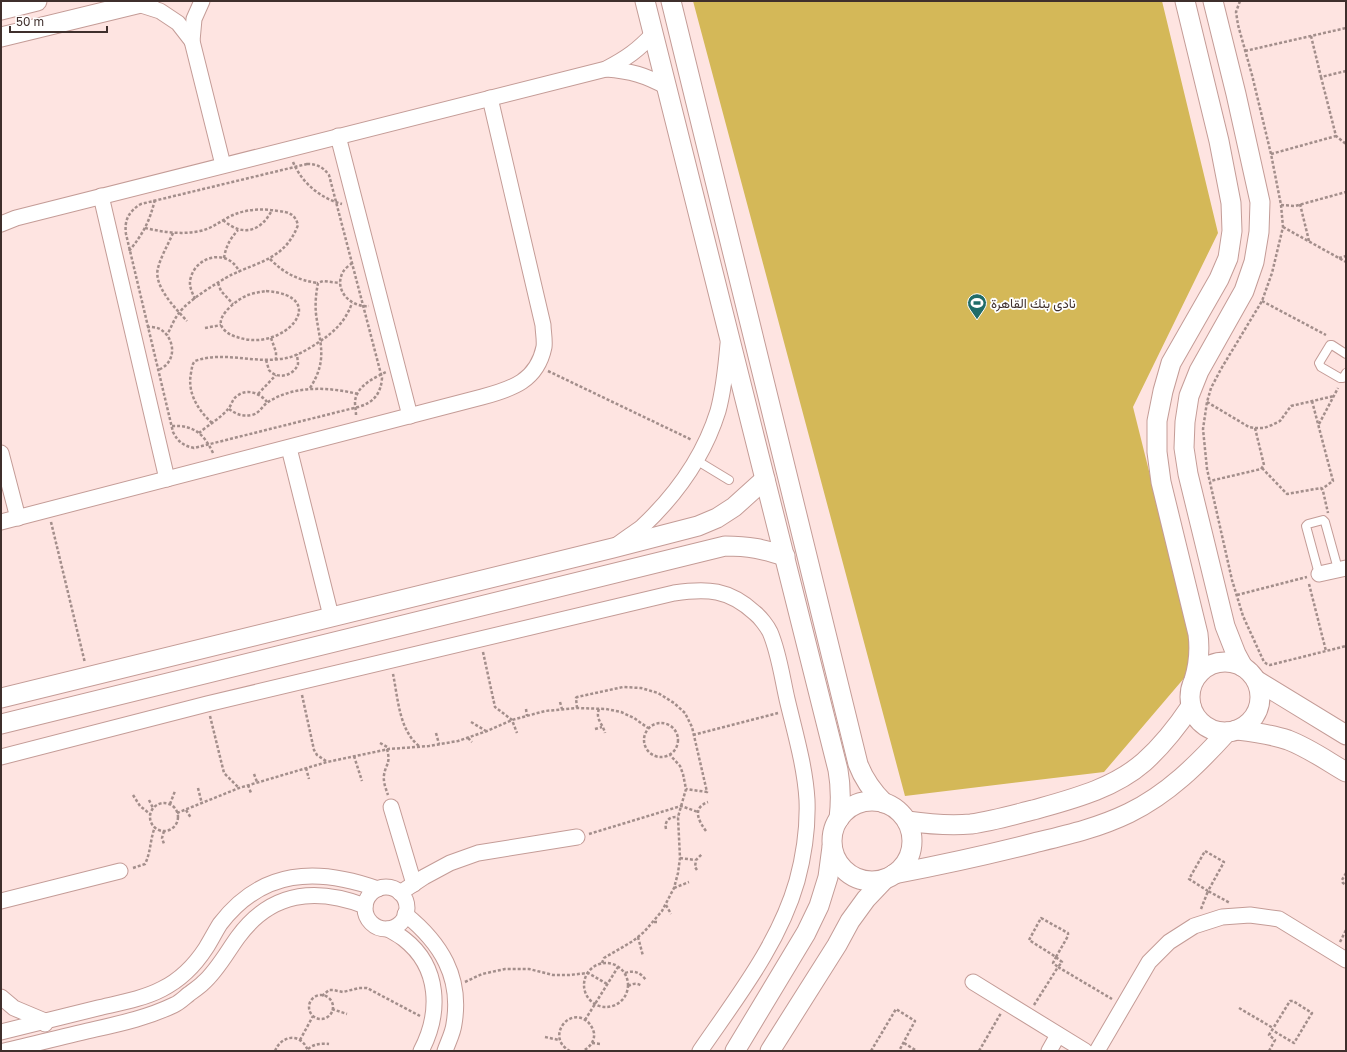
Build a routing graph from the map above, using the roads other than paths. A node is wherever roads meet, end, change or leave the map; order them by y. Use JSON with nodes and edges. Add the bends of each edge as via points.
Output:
{"nodes":[{"id":1,"x":37,"y":1,"type":"edge"},
{"id":2,"x":202,"y":1,"type":"edge"},
{"id":3,"x":645,"y":1,"type":"edge"},
{"id":4,"x":671,"y":1,"type":"edge"},
{"id":5,"x":1185,"y":1,"type":"edge"},
{"id":6,"x":144,"y":2,"type":"edge"},
{"id":7,"x":1214,"y":2,"type":"edge"},
{"id":8,"x":1,"y":10,"type":"edge"},
{"id":9,"x":653,"y":34,"type":"junction"},
{"id":10,"x":1,"y":37,"type":"edge"},
{"id":11,"x":192,"y":41,"type":"junction"},
{"id":12,"x":606,"y":69,"type":"junction"},
{"id":13,"x":667,"y":87,"type":"junction"},
{"id":14,"x":1236,"y":94,"type":"junction"},
{"id":15,"x":490,"y":98,"type":"junction"},
{"id":16,"x":1209,"y":100,"type":"junction"},
{"id":17,"x":338,"y":136,"type":"junction"},
{"id":18,"x":223,"y":165,"type":"junction"},
{"id":19,"x":101,"y":196,"type":"junction"},
{"id":20,"x":1,"y":224,"type":"edge"},
{"id":21,"x":729,"y":336,"type":"junction"},
{"id":22,"x":1346,"y":354,"type":"edge"},
{"id":23,"x":1345,"y":375,"type":"edge"},
{"id":24,"x":410,"y":416,"type":"junction"},
{"id":25,"x":289,"y":448,"type":"junction"},
{"id":26,"x":1,"y":453,"type":"edge"},
{"id":27,"x":696,"y":460,"type":"junction"},
{"id":28,"x":167,"y":479,"type":"junction"},
{"id":29,"x":765,"y":479,"type":"junction"},
{"id":30,"x":729,"y":480,"type":"dead end"},
{"id":31,"x":18,"y":518,"type":"junction"},
{"id":32,"x":1,"y":522,"type":"edge"},
{"id":33,"x":613,"y":548,"type":"junction"},
{"id":34,"x":784,"y":556,"type":"junction"},
{"id":35,"x":1342,"y":568,"type":"edge"},
{"id":36,"x":1313,"y":575,"type":"joint"},
{"id":37,"x":331,"y":616,"type":"junction"},
{"id":38,"x":1249,"y":673,"type":"junction"},
{"id":39,"x":1194,"y":680,"type":"junction"},
{"id":40,"x":1,"y":698,"type":"edge"},
{"id":41,"x":1191,"y":706,"type":"junction"},
{"id":42,"x":1,"y":724,"type":"edge"},
{"id":43,"x":1231,"y":731,"type":"junction"},
{"id":44,"x":1346,"y":735,"type":"edge"},
{"id":45,"x":1,"y":757,"type":"edge"},
{"id":46,"x":1346,"y":772,"type":"edge"},
{"id":47,"x":884,"y":803,"type":"junction"},
{"id":48,"x":391,"y":807,"type":"road end"},
{"id":49,"x":839,"y":819,"type":"junction"},
{"id":50,"x":907,"y":821,"type":"junction"},
{"id":51,"x":577,"y":837,"type":"road end"},
{"id":52,"x":832,"y":847,"type":"junction"},
{"id":53,"x":120,"y":871,"type":"road end"},
{"id":54,"x":889,"y":876,"type":"junction"},
{"id":55,"x":414,"y":884,"type":"junction"},
{"id":56,"x":378,"y":888,"type":"junction"},
{"id":57,"x":400,"y":893,"type":"junction"},
{"id":58,"x":1,"y":901,"type":"edge"},
{"id":59,"x":365,"y":906,"type":"junction"},
{"id":60,"x":405,"y":914,"type":"junction"},
{"id":61,"x":388,"y":929,"type":"junction"},
{"id":62,"x":1346,"y":960,"type":"edge"},
{"id":63,"x":973,"y":982,"type":"dead end"},
{"id":64,"x":1,"y":997,"type":"edge"},
{"id":65,"x":45,"y":1021,"type":"junction"},
{"id":66,"x":1,"y":1032,"type":"edge"},
{"id":67,"x":1058,"y":1035,"type":"junction"},
{"id":68,"x":49,"y":1040,"type":"junction"},
{"id":69,"x":4,"y":1051,"type":"edge"},
{"id":70,"x":38,"y":1051,"type":"edge"},
{"id":71,"x":421,"y":1051,"type":"edge"},
{"id":72,"x":445,"y":1051,"type":"edge"},
{"id":73,"x":700,"y":1051,"type":"edge"},
{"id":74,"x":735,"y":1051,"type":"edge"},
{"id":75,"x":770,"y":1051,"type":"edge"},
{"id":76,"x":1049,"y":1051,"type":"edge"},
{"id":77,"x":1085,"y":1051,"type":"edge"},
{"id":78,"x":1097,"y":1051,"type":"edge"}],
"edges":[{"from":1,"to":8,"type":"street"},
{"from":2,"to":11,"type":"street","via":[[194,20]]},
{"from":3,"to":9,"type":"street"},
{"from":4,"to":47,"type":"street","via":[[858,764],[873,792]]},
{"from":5,"to":16,"type":"street"},
{"from":6,"to":10,"type":"street"},
{"from":6,"to":11,"type":"street","via":[[178,23]]},
{"from":7,"to":14,"type":"street"},
{"from":9,"to":12,"type":"street","via":[[640,48]]},
{"from":9,"to":13,"type":"street"},
{"from":11,"to":18,"type":"street"},
{"from":12,"to":13,"type":"street","via":[[628,71],[648,77]]},
{"from":12,"to":15,"type":"street"},
{"from":13,"to":21,"type":"street"},
{"from":14,"to":16,"type":"street"},
{"from":14,"to":38,"type":"street","via":[[1260,202],[1259,232],[1254,262],[1244,291],[1198,371],[1189,396],[1184,422],[1184,448],[1225,626],[1236,654]]},
{"from":15,"to":17,"type":"street"},
{"from":15,"to":24,"type":"street","via":[[543,324],[544,346],[537,366],[523,382],[504,391]]},
{"from":16,"to":39,"type":"street","via":[[1231,203],[1232,231],[1228,258],[1219,280],[1171,363],[1157,421],[1157,452],[1161,482],[1198,634],[1199,657]]},
{"from":17,"to":18,"type":"street"},
{"from":17,"to":24,"type":"street"},
{"from":18,"to":19,"type":"street"},
{"from":19,"to":20,"type":"street"},
{"from":19,"to":28,"type":"street"},
{"from":21,"to":27,"type":"street","via":[[726,374],[718,411]]},
{"from":21,"to":29,"type":"street"},
{"from":22,"to":23,"type":"lane","via":[[1330,345],[1319,364],[1340,378]]},
{"from":24,"to":25,"type":"street"},
{"from":25,"to":28,"type":"street"},
{"from":25,"to":37,"type":"street"},
{"from":26,"to":31,"type":"street"},
{"from":27,"to":30,"type":"lane"},
{"from":27,"to":33,"type":"street","via":[[666,503],[641,527]]},
{"from":28,"to":31,"type":"street"},
{"from":29,"to":33,"type":"street","via":[[734,507],[717,518],[698,526]]},
{"from":29,"to":34,"type":"street"},
{"from":31,"to":32,"type":"street"},
{"from":33,"to":37,"type":"street"},
{"from":34,"to":42,"type":"street","via":[[763,549],[726,546]]},
{"from":34,"to":49,"type":"street","via":[[838,770],[841,786]]},
{"from":35,"to":36,"type":"street"},
{"from":35,"to":36,"type":"lane","via":[[1324,520],[1306,526]]},
{"from":37,"to":40,"type":"street"},
{"from":38,"to":39,"type":"street","via":[[1234,663],[1216,663]]},
{"from":38,"to":43,"type":"street","via":[[1259,688],[1259,705],[1251,721],[1244,727]]},
{"from":38,"to":44,"type":"street"},
{"from":39,"to":41,"type":"street","via":[[1191,688]]},
{"from":41,"to":43,"type":"street","via":[[1204,725],[1215,730]]},
{"from":41,"to":50,"type":"street","via":[[1170,736],[1143,762],[1112,783],[1078,798],[970,824],[938,825]]},
{"from":43,"to":46,"type":"street","via":[[1262,733],[1288,740]]},
{"from":43,"to":54,"type":"street","via":[[1168,789],[1130,813],[1089,830]]},
{"from":45,"to":73,"type":"street","via":[[207,704],[674,593],[697,590],[719,592],[739,600],[756,614],[769,631],[776,652],[805,775],[805,841],[789,906],[766,954]]},
{"from":47,"to":49,"type":"street","via":[[874,801],[854,805]]},
{"from":47,"to":50,"type":"street","via":[[901,813]]},
{"from":48,"to":55,"type":"street"},
{"from":49,"to":52,"type":"street","via":[[834,827]]},
{"from":50,"to":54,"type":"street","via":[[912,840],[911,850],[902,868]]},
{"from":51,"to":55,"type":"street","via":[[478,853],[450,863]]},
{"from":52,"to":54,"type":"street","via":[[840,865],[856,878],[875,881]]},
{"from":52,"to":74,"type":"street","via":[[828,877],[806,933]]},
{"from":53,"to":58,"type":"street"},
{"from":54,"to":75,"type":"street","via":[[866,899],[850,921]]},
{"from":55,"to":57,"type":"street"},
{"from":56,"to":57,"type":"street","via":[[386,887]]},
{"from":56,"to":59,"type":"street","via":[[367,899]]},
{"from":56,"to":65,"type":"street","via":[[333,876],[286,878],[260,888],[238,904],[187,972],[162,989],[134,999]]},
{"from":57,"to":60,"type":"street","via":[[406,907]]},
{"from":59,"to":61,"type":"street","via":[[369,920],[374,925]]},
{"from":59,"to":68,"type":"street","via":[[346,899],[326,896],[286,900],[268,908],[251,921],[204,982],[176,1004],[144,1017]]},
{"from":60,"to":61,"type":"street","via":[[402,921]]},
{"from":60,"to":72,"type":"street","via":[[422,927],[436,944],[450,971],[456,1004],[454,1025]]},
{"from":61,"to":71,"type":"street","via":[[413,948],[427,968],[433,986],[435,1005],[432,1023]]},
{"from":62,"to":78,"type":"street","via":[[1279,919],[1250,915],[1222,917],[1194,926],[1169,942],[1149,962]]},
{"from":63,"to":67,"type":"street"},
{"from":64,"to":65,"type":"street","via":[[14,1008]]},
{"from":65,"to":66,"type":"street"},
{"from":65,"to":68,"type":"street"},
{"from":67,"to":76,"type":"street"},
{"from":67,"to":77,"type":"street"},
{"from":68,"to":69,"type":"street"},
{"from":68,"to":70,"type":"street"}]}
